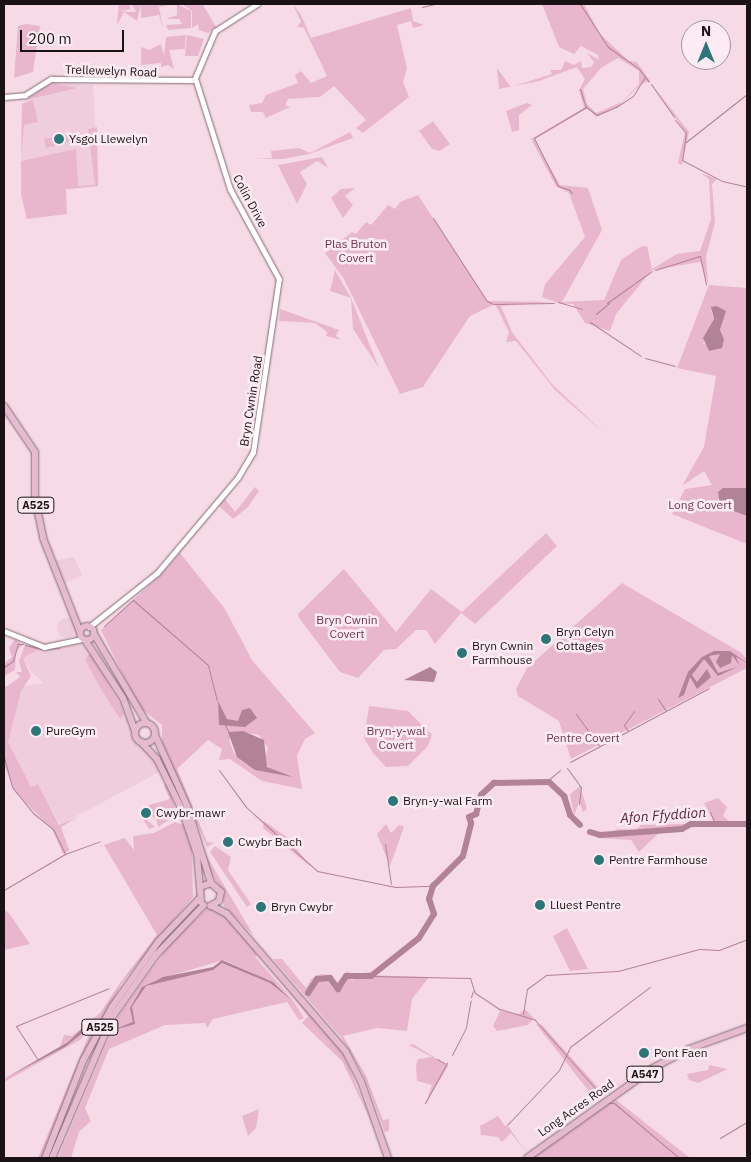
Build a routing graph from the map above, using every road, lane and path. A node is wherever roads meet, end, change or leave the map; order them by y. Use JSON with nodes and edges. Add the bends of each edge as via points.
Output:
{"nodes":[{"id":1,"x":257,"y":4,"type":"edge"},
{"id":2,"x":195,"y":80,"type":"junction"},
{"id":3,"x":4,"y":98,"type":"edge"},
{"id":4,"x":265,"y":250,"type":"joint"},
{"id":5,"x":4,"y":406,"type":"edge"},
{"id":6,"x":71,"y":609,"type":"junction"},
{"id":7,"x":91,"y":630,"type":"junction"},
{"id":8,"x":4,"y":631,"type":"edge"},
{"id":9,"x":82,"y":636,"type":"junction"},
{"id":10,"x":146,"y":722,"type":"junction"},
{"id":11,"x":135,"y":731,"type":"junction"},
{"id":12,"x":155,"y":735,"type":"junction"},
{"id":13,"x":141,"y":742,"type":"junction"},
{"id":14,"x":211,"y":883,"type":"junction"},
{"id":15,"x":200,"y":887,"type":"junction"},
{"id":16,"x":199,"y":899,"type":"junction"},
{"id":17,"x":219,"y":901,"type":"junction"},
{"id":18,"x":204,"y":905,"type":"junction"},
{"id":19,"x":212,"y":906,"type":"junction"},
{"id":20,"x":227,"y":914,"type":"junction"},
{"id":21,"x":747,"y":1028,"type":"edge"},
{"id":22,"x":45,"y":1158,"type":"edge"},
{"id":23,"x":52,"y":1158,"type":"edge"},
{"id":24,"x":388,"y":1158,"type":"edge"},
{"id":25,"x":527,"y":1158,"type":"edge"}],
"edges":[{"from":1,"to":2,"type":"street","via":[[215,32]]},
{"from":2,"to":3,"type":"street","name":"Trellewelyn Road","via":[[53,79],[25,95]]},
{"from":2,"to":4,"type":"street","name":"Colin Drive","via":[[230,189]]},
{"from":4,"to":7,"type":"street","name":"Bryn Cwnin Road","via":[[280,283],[250,460],[148,582],[100,618]]},
{"from":5,"to":6,"type":"main road","number":"A525","via":[[35,452],[37,510],[50,563]]},
{"from":6,"to":7,"type":"main road","number":"A525"},
{"from":6,"to":9,"type":"main road","number":"A525"},
{"from":7,"to":9,"type":"main road"},
{"from":7,"to":9,"type":"main road"},
{"from":7,"to":10,"type":"main road","number":"A525"},
{"from":8,"to":9,"type":"street","via":[[44,647]]},
{"from":9,"to":11,"type":"main road","number":"A525","via":[[122,698]]},
{"from":10,"to":11,"type":"main road"},
{"from":10,"to":12,"type":"main road","number":"A525"},
{"from":11,"to":13,"type":"main road","number":"A525"},
{"from":12,"to":13,"type":"main road"},
{"from":12,"to":14,"type":"main road","number":"A525","via":[[193,822]]},
{"from":13,"to":15,"type":"main road","number":"A525","via":[[157,759],[182,810],[197,854]]},
{"from":14,"to":15,"type":"main road"},
{"from":14,"to":17,"type":"main road","via":[[221,892]]},
{"from":15,"to":16,"type":"main road"},
{"from":16,"to":18,"type":"main road"},
{"from":16,"to":22,"type":"main road","number":"A525","via":[[158,942],[112,1007],[83,1061]]},
{"from":17,"to":19,"type":"main road"},
{"from":17,"to":20,"type":"main road"},
{"from":18,"to":19,"type":"main road"},
{"from":18,"to":23,"type":"main road","number":"A525","via":[[156,955],[113,1016]]},
{"from":19,"to":20,"type":"main road"},
{"from":20,"to":24,"type":"main road","via":[[346,1052],[362,1081]]},
{"from":21,"to":25,"type":"main road","name":"Long Acres Road","number":"A547","via":[[703,1042],[653,1068]]}]}
